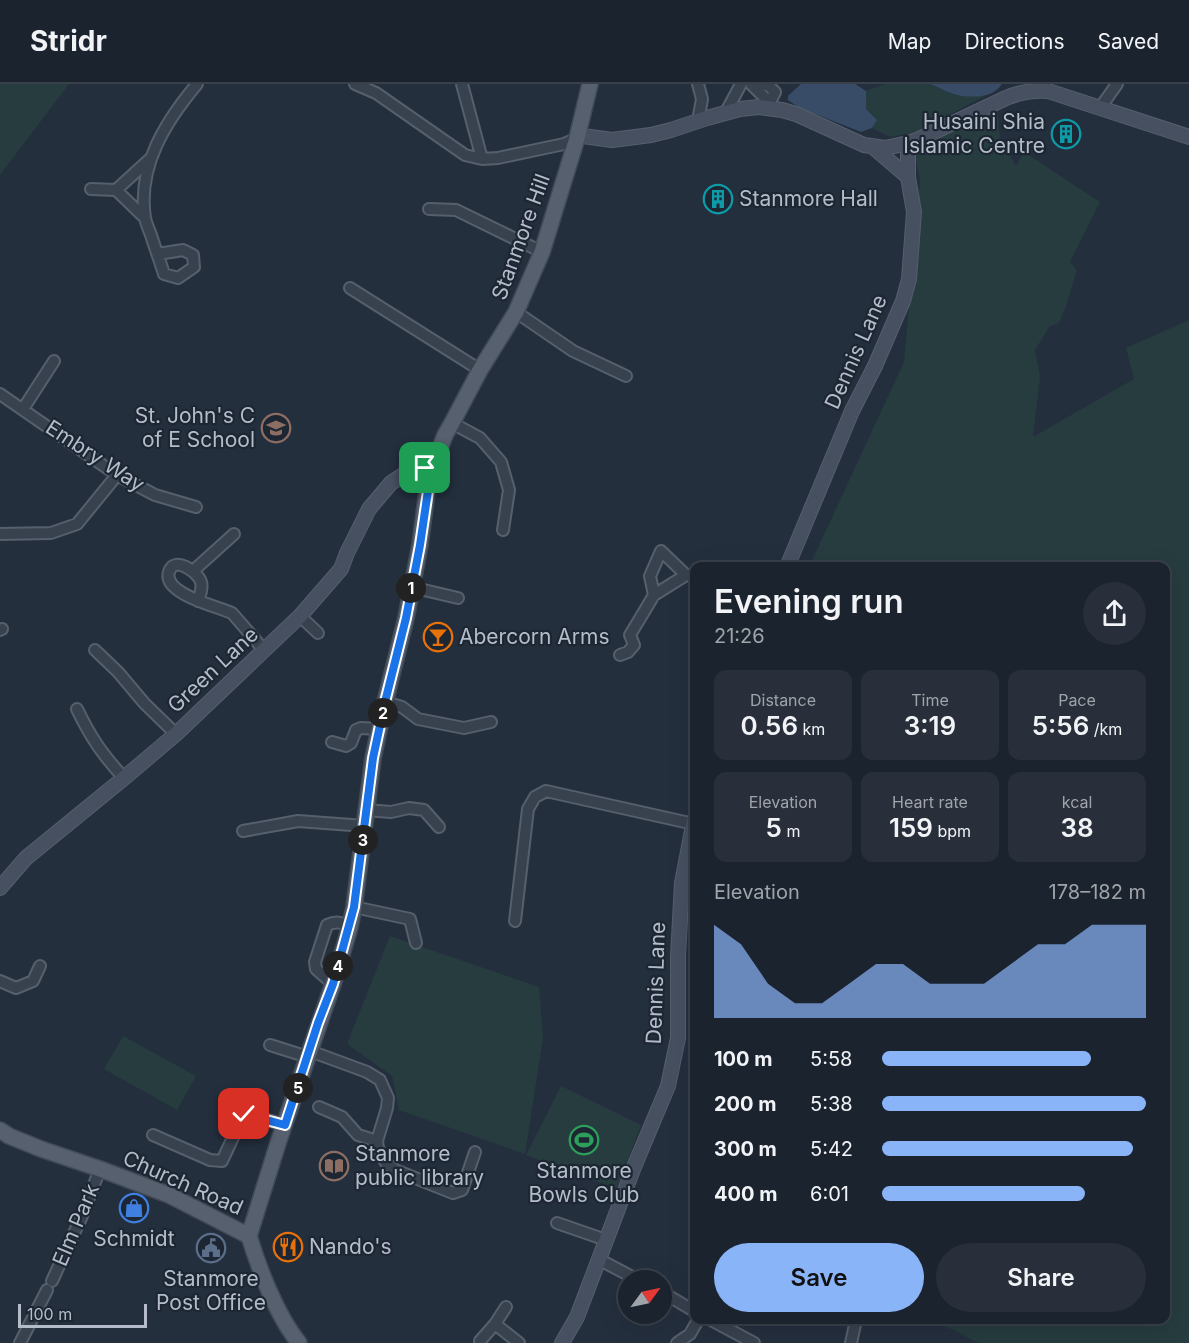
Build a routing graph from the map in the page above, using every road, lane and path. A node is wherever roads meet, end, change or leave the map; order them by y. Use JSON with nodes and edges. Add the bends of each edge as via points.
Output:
{"nodes":[{"id":1,"x":197,"y":84,"type":"edge"},
{"id":2,"x":356,"y":84,"type":"edge"},
{"id":3,"x":462,"y":84,"type":"edge"},
{"id":4,"x":590,"y":84,"type":"edge"},
{"id":5,"x":698,"y":84,"type":"edge"},
{"id":6,"x":741,"y":84,"type":"edge"},
{"id":7,"x":1117,"y":84,"type":"edge"},
{"id":8,"x":1100,"y":108,"type":"junction"},
{"id":9,"x":726,"y":112,"type":"junction"},
{"id":10,"x":698,"y":121,"type":"junction"},
{"id":11,"x":1189,"y":137,"type":"edge"},
{"id":12,"x":577,"y":138,"type":"junction"},
{"id":13,"x":908,"y":143,"type":"junction"},
{"id":14,"x":873,"y":147,"type":"junction"},
{"id":15,"x":150,"y":159,"type":"junction"},
{"id":16,"x":482,"y":159,"type":"junction"},
{"id":17,"x":908,"y":177,"type":"junction"},
{"id":18,"x":91,"y":189,"type":"dead end"},
{"id":19,"x":116,"y":190,"type":"junction"},
{"id":20,"x":429,"y":209,"type":"dead end"},
{"id":21,"x":145,"y":218,"type":"junction"},
{"id":22,"x":542,"y":252,"type":"junction"},
{"id":23,"x":158,"y":254,"type":"dead end"},
{"id":24,"x":350,"y":288,"type":"dead end"},
{"id":25,"x":516,"y":312,"type":"junction"},
{"id":26,"x":54,"y":361,"type":"dead end"},
{"id":27,"x":480,"y":370,"type":"junction"},
{"id":28,"x":626,"y":376,"type":"dead end"},
{"id":29,"x":0,"y":394,"type":"edge"},
{"id":30,"x":23,"y":409,"type":"junction"},
{"id":31,"x":452,"y":423,"type":"junction"},
{"id":32,"x":433,"y":463,"type":"junction"},
{"id":33,"x":117,"y":475,"type":"junction"},
{"id":34,"x":196,"y":507,"type":"dead end"},
{"id":35,"x":503,"y":530,"type":"dead end"},
{"id":36,"x":0,"y":534,"type":"edge"},
{"id":37,"x":234,"y":534,"type":"dead end"},
{"id":38,"x":789,"y":562,"type":"edge"},
{"id":39,"x":193,"y":571,"type":"junction"},
{"id":40,"x":690,"y":576,"type":"edge"},
{"id":41,"x":411,"y":587,"type":"junction"},
{"id":42,"x":654,"y":595,"type":"junction"},
{"id":43,"x":458,"y":598,"type":"dead end"},
{"id":44,"x":198,"y":601,"type":"junction"},
{"id":45,"x":300,"y":616,"type":"junction"},
{"id":46,"x":318,"y":633,"type":"dead end"},
{"id":47,"x":95,"y":650,"type":"dead end"},
{"id":48,"x":264,"y":650,"type":"junction"},
{"id":49,"x":620,"y":655,"type":"dead end"},
{"id":50,"x":385,"y":702,"type":"junction"},
{"id":51,"x":77,"y":709,"type":"dead end"},
{"id":52,"x":491,"y":722,"type":"dead end"},
{"id":53,"x":379,"y":729,"type":"junction"},
{"id":54,"x":176,"y":734,"type":"junction"},
{"id":55,"x":332,"y":742,"type":"dead end"},
{"id":56,"x":124,"y":778,"type":"junction"},
{"id":57,"x":366,"y":810,"type":"junction"},
{"id":58,"x":690,"y":821,"type":"edge"},
{"id":59,"x":365,"y":826,"type":"junction"},
{"id":60,"x":439,"y":827,"type":"dead end"},
{"id":61,"x":243,"y":831,"type":"dead end"},
{"id":62,"x":690,"y":842,"type":"edge"},
{"id":63,"x":0,"y":888,"type":"edge"},
{"id":64,"x":354,"y":907,"type":"junction"},
{"id":65,"x":515,"y":921,"type":"dead end"},
{"id":66,"x":350,"y":927,"type":"junction"},
{"id":67,"x":416,"y":944,"type":"dead end"},
{"id":68,"x":40,"y":966,"type":"dead end"},
{"id":69,"x":0,"y":981,"type":"edge"},
{"id":70,"x":333,"y":984,"type":"junction"},
{"id":71,"x":270,"y":1045,"type":"dead end"},
{"id":72,"x":309,"y":1054,"type":"junction"},
{"id":73,"x":319,"y":1107,"type":"dead end"},
{"id":74,"x":229,"y":1109,"type":"dead end"},
{"id":75,"x":244,"y":1114,"type":"junction"},
{"id":76,"x":285,"y":1125,"type":"junction"},
{"id":77,"x":0,"y":1130,"type":"edge"},
{"id":78,"x":153,"y":1135,"type":"dead end"},
{"id":79,"x":377,"y":1141,"type":"junction"},
{"id":80,"x":475,"y":1152,"type":"dead end"},
{"id":81,"x":100,"y":1169,"type":"junction"},
{"id":82,"x":557,"y":1223,"type":"dead end"},
{"id":83,"x":249,"y":1236,"type":"junction"},
{"id":84,"x":606,"y":1240,"type":"junction"},
{"id":85,"x":600,"y":1260,"type":"junction"},
{"id":86,"x":619,"y":1270,"type":"edge"},
{"id":87,"x":672,"y":1298,"type":"edge"},
{"id":88,"x":506,"y":1307,"type":"dead end"},
{"id":89,"x":690,"y":1309,"type":"edge"},
{"id":90,"x":495,"y":1324,"type":"junction"},
{"id":91,"x":696,"y":1324,"type":"edge"},
{"id":92,"x":718,"y":1324,"type":"edge"},
{"id":93,"x":855,"y":1324,"type":"edge"},
{"id":94,"x":480,"y":1341,"type":"dead end"},
{"id":95,"x":20,"y":1343,"type":"edge"},
{"id":96,"x":298,"y":1343,"type":"edge"},
{"id":97,"x":519,"y":1343,"type":"edge"},
{"id":98,"x":562,"y":1343,"type":"edge"},
{"id":99,"x":677,"y":1343,"type":"edge"},
{"id":100,"x":754,"y":1343,"type":"edge"},
{"id":101,"x":851,"y":1343,"type":"edge"}],
"edges":[{"from":1,"to":15,"type":"street","via":[[163,130]]},
{"from":2,"to":16,"type":"street","via":[[376,93],[465,155]]},
{"from":3,"to":16,"type":"street"},
{"from":4,"to":12,"type":"main road","name":"Stanmore Hill"},
{"from":5,"to":10,"type":"street","via":[[702,99]]},
{"from":6,"to":9,"type":"street"},
{"from":7,"to":8,"type":"street"},
{"from":8,"to":11,"type":"street"},
{"from":8,"to":13,"type":"street","via":[[1048,92],[1029,91]]},
{"from":9,"to":10,"type":"street"},
{"from":9,"to":14,"type":"street","via":[[750,107],[782,110]]},
{"from":10,"to":12,"type":"street","via":[[633,138]]},
{"from":12,"to":16,"type":"street","via":[[564,144]]},
{"from":12,"to":22,"type":"main road","name":"Stanmore Hill"},
{"from":13,"to":14,"type":"street"},
{"from":13,"to":17,"type":"street","name":"Dennis Lane"},
{"from":14,"to":17,"type":"street"},
{"from":15,"to":19,"type":"street"},
{"from":15,"to":21,"type":"street","via":[[144,187]]},
{"from":17,"to":38,"type":"street","name":"Dennis Lane","via":[[914,212],[909,279],[903,301]]},
{"from":18,"to":19,"type":"street"},
{"from":19,"to":21,"type":"street"},
{"from":20,"to":22,"type":"street","via":[[456,210]]},
{"from":21,"to":23,"type":"street"},
{"from":22,"to":25,"type":"main road","name":"Stanmore Hill"},
{"from":24,"to":27,"type":"street"},
{"from":25,"to":27,"type":"main road","name":"Stanmore Hill"},
{"from":25,"to":28,"type":"street","via":[[573,351]]},
{"from":26,"to":30,"type":"street"},
{"from":27,"to":31,"type":"main road","name":"Stanmore Hill"},
{"from":29,"to":30,"type":"street","name":"Embry Way"},
{"from":30,"to":33,"type":"street","name":"Embry Way"},
{"from":31,"to":32,"type":"main road","name":"Stanmore Hill"},
{"from":31,"to":35,"type":"street","via":[[480,438],[501,462],[509,490]]},
{"from":32,"to":41,"type":"main road","name":"Stanmore Hill","via":[[425,484],[428,491]]},
{"from":32,"to":45,"type":"street","name":"Green Lane","via":[[391,483],[369,509],[341,569]]},
{"from":33,"to":34,"type":"street","name":"Embry Way","via":[[155,495]]},
{"from":33,"to":36,"type":"street","via":[[77,524],[51,533]]},
{"from":37,"to":39,"type":"street"},
{"from":39,"to":44,"type":"street","via":[[201,585]]},
{"from":39,"to":44,"type":"street","via":[[176,565],[168,576],[185,596]]},
{"from":40,"to":42,"type":"street"},
{"from":40,"to":42,"type":"street","via":[[661,551],[650,576]]},
{"from":41,"to":43,"type":"street"},
{"from":41,"to":50,"type":"main road","name":"Stanmore Hill"},
{"from":42,"to":49,"type":"street","via":[[630,635],[634,645]]},
{"from":44,"to":48,"type":"street","via":[[232,613]]},
{"from":45,"to":46,"type":"street"},
{"from":45,"to":48,"type":"street","name":"Green Lane"},
{"from":47,"to":54,"type":"street"},
{"from":48,"to":54,"type":"street","name":"Green Lane"},
{"from":50,"to":52,"type":"street","via":[[402,706],[418,719],[464,729]]},
{"from":50,"to":53,"type":"main road","name":"Stanmore Hill"},
{"from":51,"to":56,"type":"street","via":[[91,737]]},
{"from":53,"to":55,"type":"street","via":[[356,730],[346,746]]},
{"from":53,"to":57,"type":"main road","name":"Stanmore Hill"},
{"from":54,"to":56,"type":"street","name":"Green Lane"},
{"from":56,"to":63,"type":"street","name":"Green Lane","via":[[26,858]]},
{"from":57,"to":59,"type":"main road","name":"Stanmore Hill"},
{"from":57,"to":60,"type":"street","via":[[424,810]]},
{"from":58,"to":65,"type":"street","via":[[546,791],[540,794],[528,809]]},
{"from":59,"to":61,"type":"street","via":[[298,821]]},
{"from":59,"to":64,"type":"main road","name":"Stanmore Hill"},
{"from":62,"to":84,"type":"street","name":"Dennis Lane","via":[[682,883],[678,1038],[668,1086]]},
{"from":64,"to":66,"type":"main road","name":"Stanmore Hill"},
{"from":64,"to":67,"type":"street","via":[[410,919]]},
{"from":66,"to":70,"type":"main road","name":"Stanmore Hill"},
{"from":66,"to":70,"type":"street","via":[[342,922],[327,925],[315,962],[316,969]]},
{"from":68,"to":69,"type":"street","via":[[33,981],[16,988]]},
{"from":70,"to":72,"type":"main road","name":"Stanmore Hill"},
{"from":71,"to":72,"type":"street"},
{"from":72,"to":76,"type":"main road","name":"Stanmore Hill"},
{"from":72,"to":79,"type":"street","via":[[367,1072],[380,1080],[388,1098]]},
{"from":73,"to":79,"type":"street","via":[[342,1117],[358,1135]]},
{"from":74,"to":75,"type":"street"},
{"from":75,"to":76,"type":"street"},
{"from":75,"to":78,"type":"street","via":[[222,1161],[210,1160]]},
{"from":76,"to":83,"type":"main road","name":"Stanmore Hill"},
{"from":77,"to":81,"type":"main road","name":"Church Road"},
{"from":79,"to":80,"type":"street","via":[[386,1163],[395,1170],[453,1193],[462,1190]]},
{"from":81,"to":83,"type":"main road","name":"Church Road","via":[[169,1195]]},
{"from":81,"to":95,"type":"street","name":"Elm Park","via":[[82,1216]]},
{"from":82,"to":84,"type":"street"},
{"from":83,"to":96,"type":"main road","via":[[274,1300]]},
{"from":84,"to":85,"type":"street","name":"Dennis Lane"},
{"from":85,"to":86,"type":"street"},
{"from":85,"to":98,"type":"street","name":"Dennis Lane"},
{"from":87,"to":89,"type":"street"},
{"from":88,"to":90,"type":"street"},
{"from":90,"to":94,"type":"street"},
{"from":90,"to":97,"type":"street"},
{"from":91,"to":99,"type":"street"},
{"from":92,"to":100,"type":"street"},
{"from":93,"to":101,"type":"street"}]}
